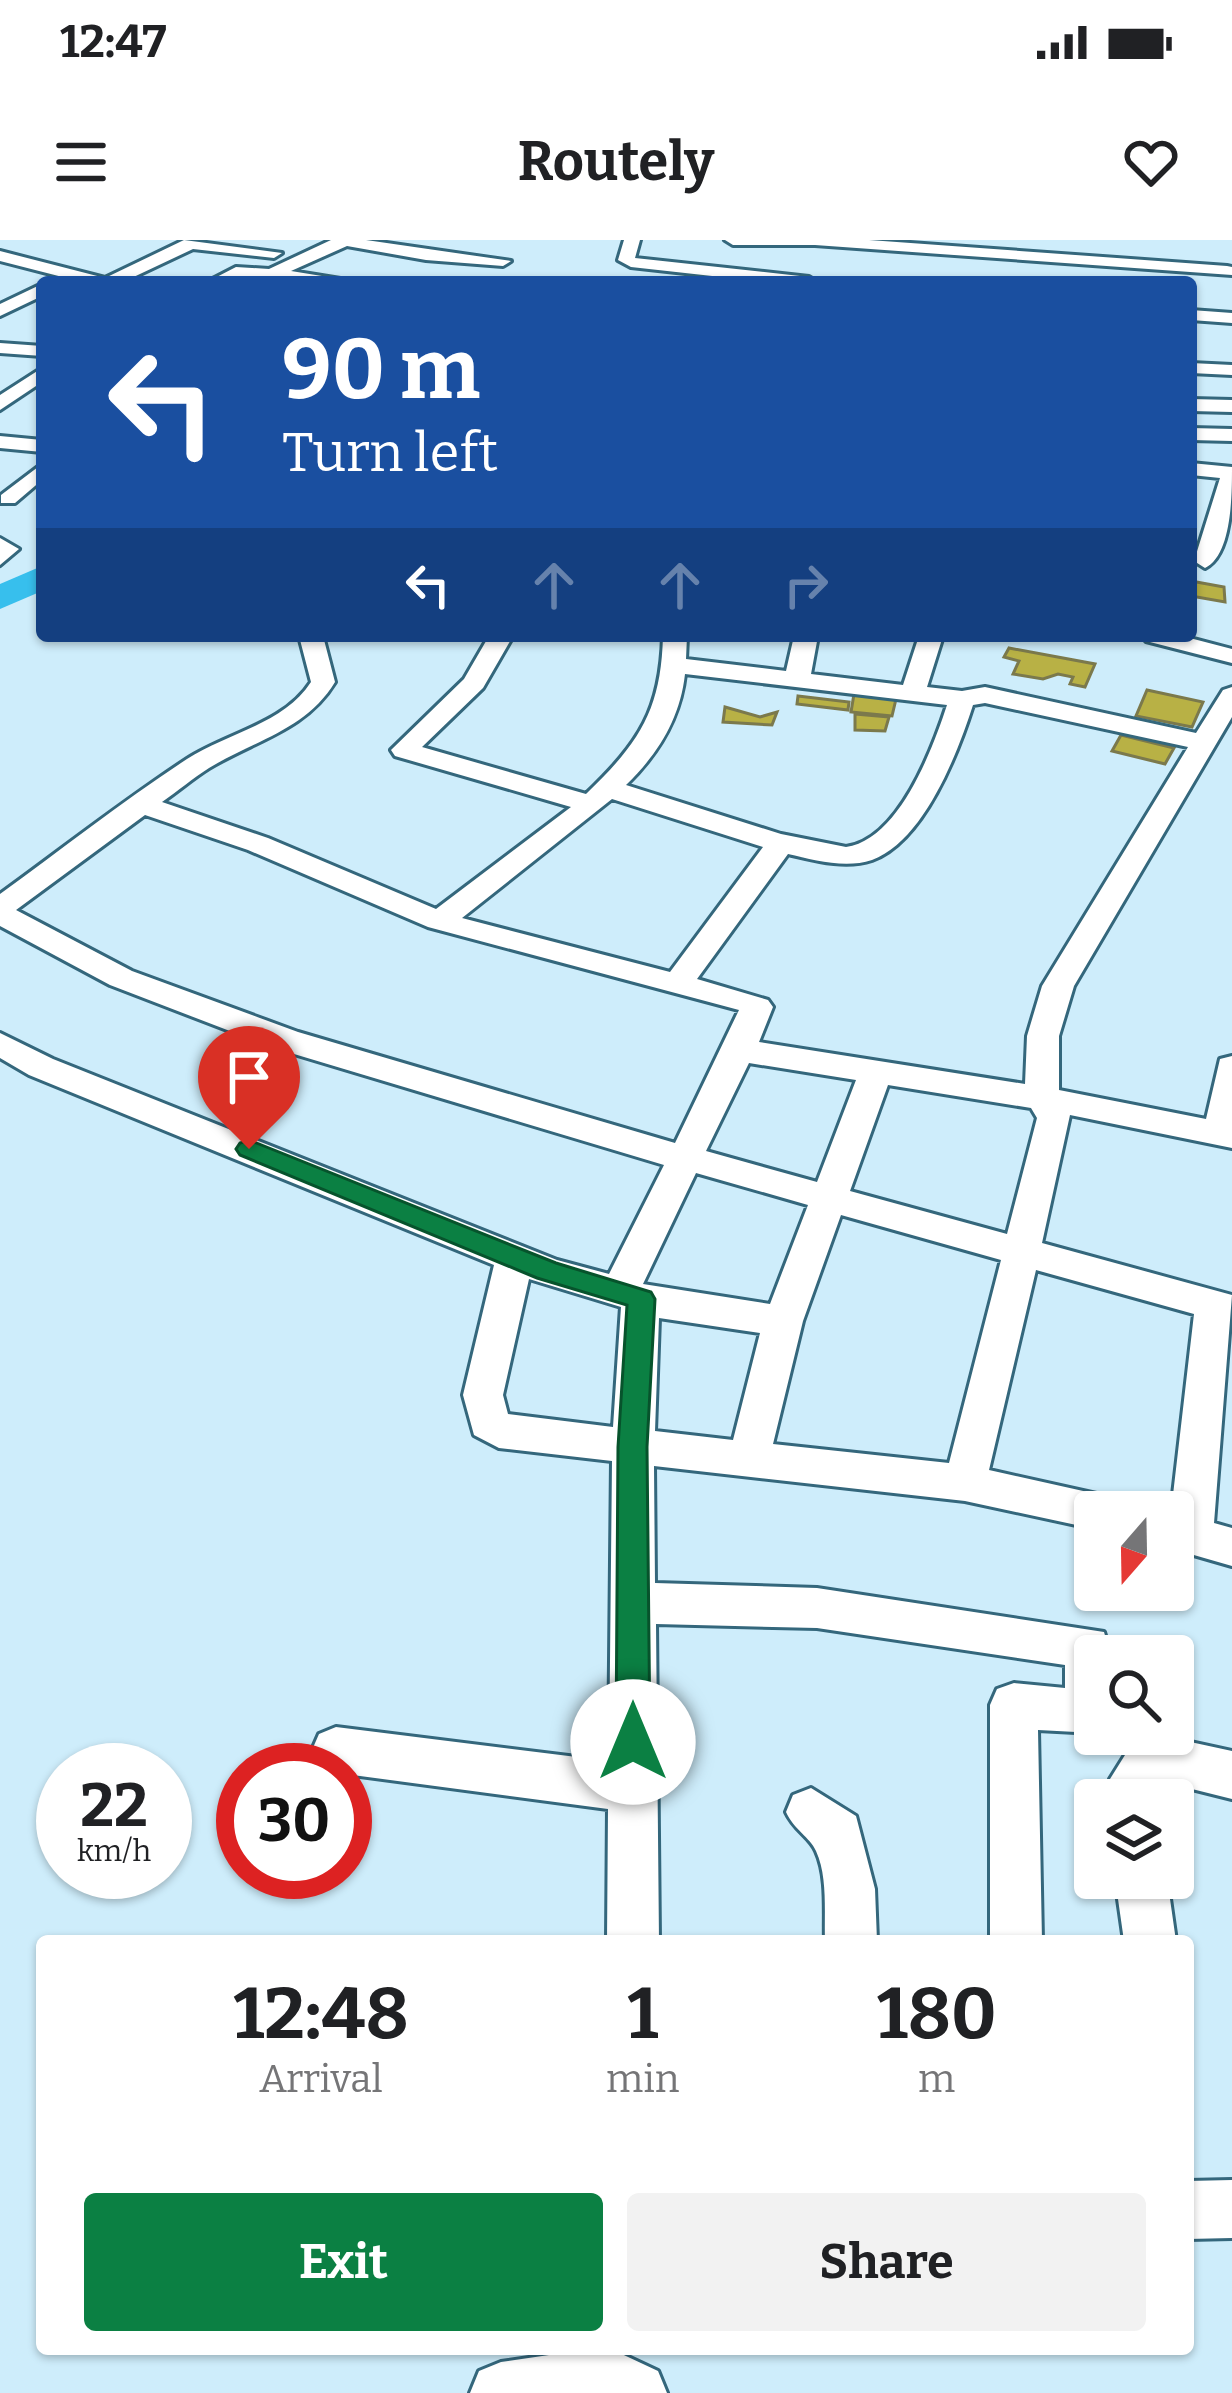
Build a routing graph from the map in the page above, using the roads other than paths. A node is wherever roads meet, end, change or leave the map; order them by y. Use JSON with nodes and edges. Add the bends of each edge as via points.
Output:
{"nodes":[{"id":1,"x":345,"y":240,"type":"edge"},
{"id":2,"x":632,"y":240,"type":"edge"},
{"id":3,"x":733,"y":240,"type":"edge"},
{"id":4,"x":193,"y":242,"type":"edge"},
{"id":5,"x":808,"y":242,"type":"edge"},
{"id":6,"x":402,"y":244,"type":"edge"},
{"id":7,"x":928,"y":244,"type":"edge"},
{"id":8,"x":1209,"y":246,"type":"dead end"},
{"id":9,"x":516,"y":248,"type":"dead end"},
{"id":10,"x":0,"y":256,"type":"edge"},
{"id":11,"x":309,"y":256,"type":"junction"},
{"id":12,"x":503,"y":260,"type":"junction"},
{"id":13,"x":26,"y":262,"type":"junction"},
{"id":14,"x":892,"y":265,"type":"dead end"},
{"id":15,"x":1230,"y":273,"type":"edge"},
{"id":16,"x":0,"y":274,"type":"edge"},
{"id":17,"x":271,"y":274,"type":"junction"},
{"id":18,"x":58,"y":276,"type":"edge"},
{"id":19,"x":126,"y":276,"type":"edge"},
{"id":20,"x":228,"y":276,"type":"edge"},
{"id":21,"x":291,"y":276,"type":"edge"},
{"id":22,"x":488,"y":276,"type":"edge"},
{"id":23,"x":688,"y":276,"type":"edge"},
{"id":24,"x":36,"y":292,"type":"edge"},
{"id":25,"x":0,"y":311,"type":"edge"},
{"id":26,"x":1197,"y":315,"type":"edge"},
{"id":27,"x":1232,"y":318,"type":"edge"},
{"id":28,"x":0,"y":348,"type":"edge"},
{"id":29,"x":34,"y":350,"type":"edge"},
{"id":30,"x":0,"y":368,"type":"edge"},
{"id":31,"x":1197,"y":368,"type":"edge"},
{"id":32,"x":1232,"y":370,"type":"edge"},
{"id":33,"x":36,"y":377,"type":"edge"},
{"id":34,"x":0,"y":404,"type":"edge"},
{"id":35,"x":1197,"y":405,"type":"edge"},
{"id":36,"x":1232,"y":406,"type":"edge"},
{"id":37,"x":1197,"y":435,"type":"edge"},
{"id":38,"x":1231,"y":438,"type":"edge"},
{"id":39,"x":0,"y":442,"type":"edge"},
{"id":40,"x":36,"y":443,"type":"edge"},
{"id":41,"x":1197,"y":470,"type":"edge"},
{"id":42,"x":1232,"y":473,"type":"edge"},
{"id":43,"x":36,"y":475,"type":"edge"},
{"id":44,"x":4,"y":499,"type":"edge"},
{"id":45,"x":36,"y":502,"type":"edge"},
{"id":46,"x":0,"y":545,"type":"edge"},
{"id":47,"x":0,"y":558,"type":"edge"},
{"id":48,"x":1198,"y":559,"type":"edge"},
{"id":49,"x":1232,"y":566,"type":"edge"},
{"id":50,"x":313,"y":642,"type":"edge"},
{"id":51,"x":497,"y":642,"type":"edge"},
{"id":52,"x":674,"y":642,"type":"edge"},
{"id":53,"x":805,"y":642,"type":"edge"},
{"id":54,"x":929,"y":642,"type":"edge"},
{"id":55,"x":1177,"y":642,"type":"edge"},
{"id":56,"x":1232,"y":656,"type":"edge"},
{"id":57,"x":671,"y":665,"type":"junction"},
{"id":58,"x":797,"y":680,"type":"junction"},
{"id":59,"x":913,"y":693,"type":"junction"},
{"id":60,"x":1232,"y":695,"type":"edge"},
{"id":61,"x":962,"y":699,"type":"junction"},
{"id":62,"x":1203,"y":742,"type":"junction"},
{"id":63,"x":600,"y":796,"type":"junction"},
{"id":64,"x":146,"y":806,"type":"junction"},
{"id":65,"x":781,"y":843,"type":"junction"},
{"id":66,"x":0,"y":911,"type":"edge"},
{"id":67,"x":439,"y":920,"type":"junction"},
{"id":68,"x":678,"y":983,"type":"junction"},
{"id":69,"x":0,"y":1044,"type":"edge"},
{"id":70,"x":740,"y":1047,"type":"junction"},
{"id":71,"x":1232,"y":1067,"type":"edge"},
{"id":72,"x":875,"y":1074,"type":"junction"},
{"id":73,"x":1042,"y":1098,"type":"junction"},
{"id":74,"x":1227,"y":1135,"type":"edge"},
{"id":75,"x":681,"y":1158,"type":"junction"},
{"id":76,"x":826,"y":1198,"type":"junction"},
{"id":77,"x":1023,"y":1253,"type":"junction"},
{"id":78,"x":515,"y":1257,"type":"junction"},
{"id":79,"x":630,"y":1296,"type":"junction"},
{"id":80,"x":1223,"y":1308,"type":"edge"},
{"id":81,"x":782,"y":1321,"type":"junction"},
{"id":82,"x":633,"y":1447,"type":"junction"},
{"id":83,"x":749,"y":1458,"type":"junction"},
{"id":84,"x":965,"y":1483,"type":"junction"},
{"id":85,"x":1074,"y":1506,"type":"edge"},
{"id":86,"x":1199,"y":1537,"type":"edge"},
{"id":87,"x":633,"y":1603,"type":"junction"},
{"id":88,"x":372,"y":1755,"type":"edge"},
{"id":89,"x":1232,"y":1774,"type":"edge"},
{"id":90,"x":1135,"y":1779,"type":"edge"},
{"id":91,"x":633,"y":1788,"type":"junction"},
{"id":92,"x":811,"y":1812,"type":"dead end"},
{"id":93,"x":1145,"y":1899,"type":"edge"},
{"id":94,"x":633,"y":1935,"type":"edge"},
{"id":95,"x":851,"y":1935,"type":"edge"},
{"id":96,"x":1016,"y":1935,"type":"edge"},
{"id":97,"x":1149,"y":1935,"type":"edge"},
{"id":98,"x":1232,"y":2209,"type":"edge"},
{"id":99,"x":1194,"y":2210,"type":"edge"},
{"id":100,"x":501,"y":2393,"type":"edge"},
{"id":101,"x":635,"y":2393,"type":"edge"}],
"edges":[{"from":1,"to":6,"type":"street"},
{"from":1,"to":11,"type":"street"},
{"from":2,"to":23,"type":"street","via":[[626,260]]},
{"from":3,"to":5,"type":"street"},
{"from":4,"to":11,"type":"street"},
{"from":4,"to":19,"type":"street"},
{"from":5,"to":7,"type":"street"},
{"from":6,"to":12,"type":"street"},
{"from":7,"to":14,"type":"street"},
{"from":7,"to":15,"type":"street"},
{"from":8,"to":15,"type":"street"},
{"from":9,"to":12,"type":"street"},
{"from":10,"to":13,"type":"street"},
{"from":11,"to":17,"type":"street"},
{"from":12,"to":22,"type":"street"},
{"from":13,"to":16,"type":"street"},
{"from":13,"to":18,"type":"street"},
{"from":17,"to":20,"type":"street"},
{"from":17,"to":21,"type":"street"},
{"from":24,"to":25,"type":"street"},
{"from":26,"to":27,"type":"street"},
{"from":28,"to":29,"type":"street"},
{"from":29,"to":30,"type":"street"},
{"from":31,"to":32,"type":"street"},
{"from":33,"to":34,"type":"street"},
{"from":35,"to":36,"type":"street"},
{"from":37,"to":38,"type":"street"},
{"from":39,"to":40,"type":"street"},
{"from":41,"to":42,"type":"street"},
{"from":42,"to":48,"type":"street","via":[[1221,520]]},
{"from":43,"to":44,"type":"street"},
{"from":44,"to":45,"type":"street"},
{"from":46,"to":47,"type":"street","via":[[8,549]]},
{"from":48,"to":49,"type":"street"},
{"from":50,"to":64,"type":"street","via":[[323,682],[311,701],[220,749]]},
{"from":51,"to":63,"type":"street","via":[[474,682],[404,749]]},
{"from":52,"to":57,"type":"street"},
{"from":53,"to":58,"type":"street"},
{"from":54,"to":59,"type":"street"},
{"from":55,"to":56,"type":"street"},
{"from":57,"to":58,"type":"street"},
{"from":57,"to":63,"type":"street","via":[[656,732]]},
{"from":58,"to":59,"type":"street"},
{"from":59,"to":61,"type":"street"},
{"from":60,"to":62,"type":"street"},
{"from":61,"to":62,"type":"street","via":[[985,695]]},
{"from":61,"to":65,"type":"street","via":[[944,758],[866,853],[835,856]]},
{"from":62,"to":73,"type":"street","via":[[1058,986],[1043,1036]]},
{"from":63,"to":65,"type":"street"},
{"from":63,"to":67,"type":"street"},
{"from":64,"to":66,"type":"street"},
{"from":64,"to":67,"type":"street"},
{"from":65,"to":68,"type":"street"},
{"from":66,"to":75,"type":"street","via":[[121,978],[225,1018]]},
{"from":67,"to":68,"type":"street"},
{"from":68,"to":70,"type":"street","via":[[757,1007]]},
{"from":69,"to":78,"type":"street"},
{"from":70,"to":72,"type":"street"},
{"from":70,"to":75,"type":"street"},
{"from":71,"to":74,"type":"street"},
{"from":72,"to":73,"type":"street"},
{"from":72,"to":76,"type":"street"},
{"from":73,"to":74,"type":"street"},
{"from":73,"to":77,"type":"street","via":[[1054,1118]]},
{"from":75,"to":76,"type":"street"},
{"from":75,"to":79,"type":"street"},
{"from":76,"to":77,"type":"street"},
{"from":76,"to":81,"type":"street"},
{"from":77,"to":80,"type":"street"},
{"from":77,"to":84,"type":"street"},
{"from":78,"to":79,"type":"street"},
{"from":78,"to":82,"type":"street","via":[[484,1395],[489,1423],[499,1431]]},
{"from":79,"to":81,"type":"street"},
{"from":79,"to":82,"type":"street"},
{"from":80,"to":86,"type":"street"},
{"from":81,"to":83,"type":"street"},
{"from":82,"to":83,"type":"street"},
{"from":82,"to":87,"type":"street"},
{"from":83,"to":84,"type":"street"},
{"from":84,"to":85,"type":"street"},
{"from":87,"to":91,"type":"street"},
{"from":87,"to":96,"type":"street","via":[[817,1608],[1088,1648],[1089,1713],[1014,1705]]},
{"from":88,"to":91,"type":"street"},
{"from":89,"to":90,"type":"street","via":[[1172,1761],[1147,1763]]},
{"from":91,"to":94,"type":"street"},
{"from":92,"to":95,"type":"street","via":[[838,1834]]},
{"from":93,"to":97,"type":"street"},
{"from":98,"to":99,"type":"street"},
{"from":100,"to":101,"type":"street","via":[[605,2378]]}]}
